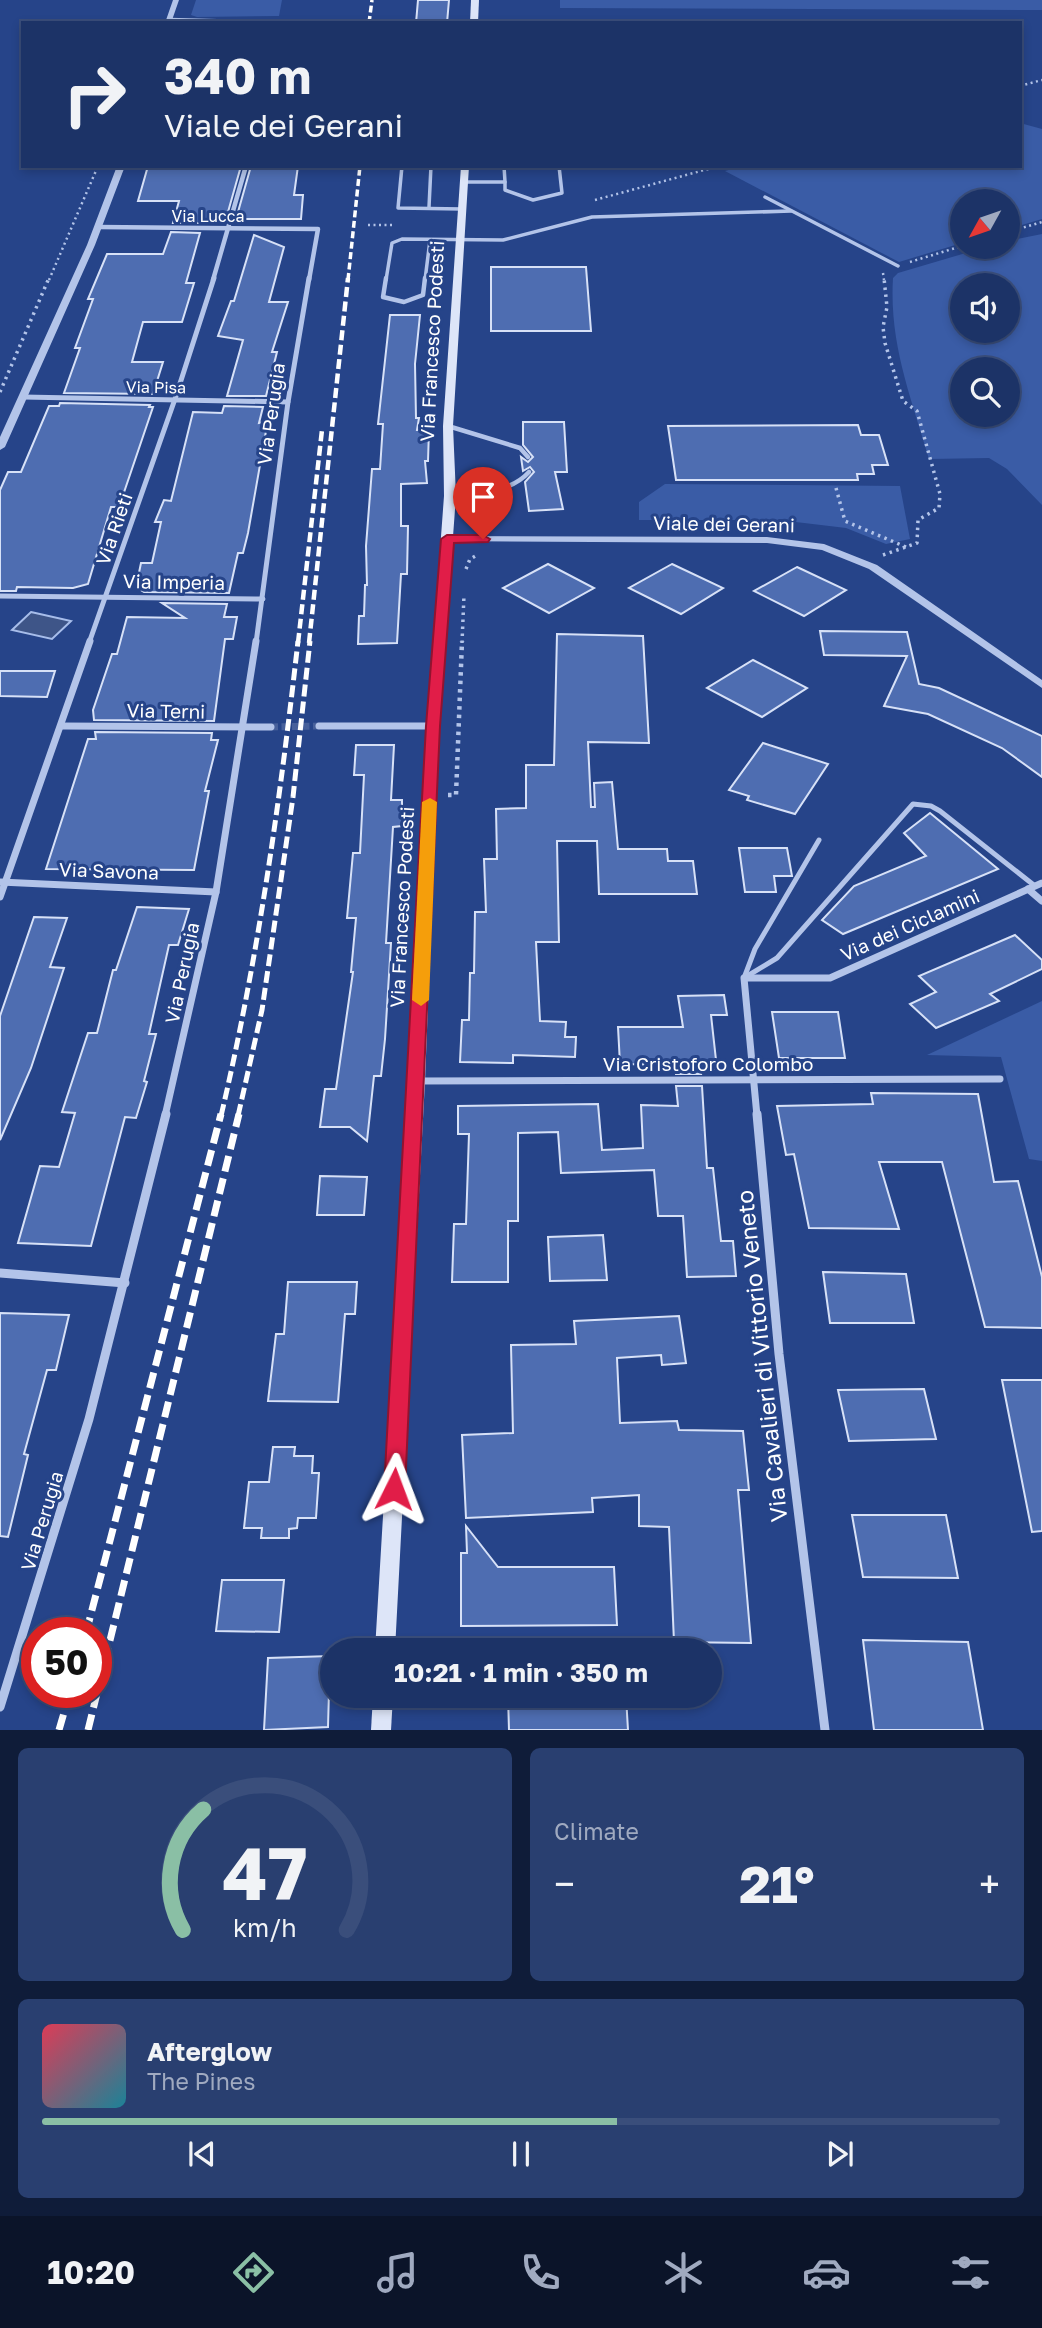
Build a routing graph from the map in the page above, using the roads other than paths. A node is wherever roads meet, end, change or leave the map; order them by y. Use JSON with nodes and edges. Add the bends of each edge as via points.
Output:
{"nodes":[{"id":1,"x":176,"y":0,"type":"edge"},
{"id":2,"x":475,"y":0,"type":"edge"},
{"id":3,"x":169,"y":21,"type":"edge"},
{"id":4,"x":474,"y":21,"type":"edge"},
{"id":5,"x":120,"y":168,"type":"edge"},
{"id":6,"x":245,"y":168,"type":"edge"},
{"id":7,"x":402,"y":168,"type":"edge"},
{"id":8,"x":431,"y":168,"type":"edge"},
{"id":9,"x":465,"y":168,"type":"edge"},
{"id":10,"x":504,"y":168,"type":"edge"},
{"id":11,"x":559,"y":168,"type":"edge"},
{"id":12,"x":505,"y":181,"type":"junction"},
{"id":13,"x":464,"y":182,"type":"junction"},
{"id":14,"x":765,"y":197,"type":"dead end"},
{"id":15,"x":429,"y":207,"type":"junction"},
{"id":16,"x":462,"y":209,"type":"junction"},
{"id":17,"x":791,"y":211,"type":"junction"},
{"id":18,"x":98,"y":227,"type":"junction"},
{"id":19,"x":229,"y":228,"type":"junction"},
{"id":20,"x":318,"y":229,"type":"joint"},
{"id":21,"x":430,"y":240,"type":"junction"},
{"id":22,"x":460,"y":240,"type":"junction"},
{"id":23,"x":898,"y":266,"type":"road end"},
{"id":24,"x":23,"y":397,"type":"junction"},
{"id":25,"x":175,"y":399,"type":"junction"},
{"id":26,"x":288,"y":402,"type":"junction"},
{"id":27,"x":449,"y":426,"type":"junction"},
{"id":28,"x":0,"y":447,"type":"edge"},
{"id":29,"x":528,"y":457,"type":"dead end"},
{"id":30,"x":529,"y":472,"type":"dead end"},
{"id":31,"x":450,"y":496,"type":"junction"},
{"id":32,"x":447,"y":539,"type":"junction"},
{"id":33,"x":0,"y":596,"type":"edge"},
{"id":34,"x":107,"y":597,"type":"junction"},
{"id":35,"x":262,"y":599,"type":"junction"},
{"id":36,"x":1042,"y":685,"type":"edge"},
{"id":37,"x":61,"y":726,"type":"junction"},
{"id":38,"x":319,"y":726,"type":"tunnel mouth"},
{"id":39,"x":433,"y":726,"type":"junction"},
{"id":40,"x":241,"y":727,"type":"junction"},
{"id":41,"x":271,"y":727,"type":"tunnel mouth"},
{"id":42,"x":820,"y":840,"type":"dead end"},
{"id":43,"x":3,"y":882,"type":"edge"},
{"id":44,"x":1035,"y":886,"type":"edge"},
{"id":45,"x":216,"y":891,"type":"junction"},
{"id":46,"x":0,"y":897,"type":"edge"},
{"id":47,"x":1042,"y":901,"type":"edge"},
{"id":48,"x":744,"y":978,"type":"junction"},
{"id":49,"x":753,"y":1079,"type":"junction"},
{"id":50,"x":1000,"y":1079,"type":"dead end"},
{"id":51,"x":417,"y":1081,"type":"junction"},
{"id":52,"x":0,"y":1273,"type":"edge"},
{"id":53,"x":125,"y":1283,"type":"junction"},
{"id":54,"x":386,"y":1638,"type":"edge"},
{"id":55,"x":0,"y":1707,"type":"edge"},
{"id":56,"x":382,"y":1708,"type":"edge"},
{"id":57,"x":381,"y":1730,"type":"edge"},
{"id":58,"x":824,"y":1730,"type":"edge"}],
"edges":[{"from":1,"to":3,"type":"street"},
{"from":2,"to":4,"type":"main road"},
{"from":5,"to":18,"type":"street"},
{"from":6,"to":19,"type":"street","name":"Via Rieti"},
{"from":7,"to":15,"type":"lane","via":[[398,208]]},
{"from":8,"to":15,"type":"lane"},
{"from":9,"to":13,"type":"main road","name":"Via Francesco Podesti"},
{"from":10,"to":12,"type":"lane"},
{"from":11,"to":12,"type":"lane","via":[[562,193],[533,200],[505,190]]},
{"from":12,"to":13,"type":"lane"},
{"from":13,"to":16,"type":"main road","name":"Via Francesco Podesti"},
{"from":14,"to":17,"type":"lane"},
{"from":15,"to":16,"type":"lane"},
{"from":16,"to":22,"type":"main road","name":"Via Francesco Podesti"},
{"from":17,"to":22,"type":"lane","via":[[592,217],[503,240]]},
{"from":17,"to":23,"type":"lane"},
{"from":18,"to":19,"type":"street","name":"Via Lucca"},
{"from":18,"to":24,"type":"street"},
{"from":19,"to":20,"type":"street","name":"Via Lucca"},
{"from":19,"to":25,"type":"street","name":"Via Rieti"},
{"from":20,"to":26,"type":"street","name":"Via Perugia"},
{"from":21,"to":21,"type":"lane","via":[[391,243],[383,297],[402,302],[423,295]]},
{"from":21,"to":22,"type":"lane"},
{"from":22,"to":27,"type":"main road","name":"Via Francesco Podesti"},
{"from":24,"to":25,"type":"street","name":"Via Pisa"},
{"from":24,"to":28,"type":"street"},
{"from":25,"to":26,"type":"street","name":"Via Pisa"},
{"from":25,"to":34,"type":"street","name":"Via Rieti"},
{"from":26,"to":35,"type":"street","name":"Via Perugia"},
{"from":27,"to":29,"type":"lane","via":[[520,448]]},
{"from":27,"to":31,"type":"main road","name":"Via Francesco Podesti"},
{"from":30,"to":31,"type":"lane","via":[[511,486]]},
{"from":31,"to":32,"type":"main road","name":"Via Francesco Podesti"},
{"from":32,"to":36,"type":"street","name":"Viale dei Gerani","via":[[767,540],[824,547],[862,561]]},
{"from":32,"to":39,"type":"main road","name":"Via Francesco Podesti"},
{"from":33,"to":34,"type":"street","name":"Via Imperia"},
{"from":34,"to":35,"type":"street","name":"Via Imperia"},
{"from":34,"to":37,"type":"street","name":"Via Rieti"},
{"from":35,"to":40,"type":"street","name":"Via Perugia"},
{"from":37,"to":40,"type":"street","name":"Via Terni"},
{"from":37,"to":43,"type":"street","name":"Via Rieti"},
{"from":38,"to":39,"type":"street"},
{"from":39,"to":51,"type":"main road","name":"Via Francesco Podesti"},
{"from":40,"to":41,"type":"street","name":"Via Terni"},
{"from":40,"to":45,"type":"street","name":"Via Perugia"},
{"from":42,"to":48,"type":"lane","via":[[755,949]]},
{"from":43,"to":45,"type":"street","name":"Via Savona"},
{"from":43,"to":46,"type":"street","name":"Via Rieti"},
{"from":44,"to":47,"type":"street"},
{"from":44,"to":48,"type":"street","name":"Via dei Ciclamini","via":[[830,978]]},
{"from":44,"to":48,"type":"lane","via":[[940,811],[913,804],[777,958]]},
{"from":45,"to":53,"type":"street","name":"Via Perugia"},
{"from":48,"to":49,"type":"street","name":"Via Cavalieri di Vittorio Veneto"},
{"from":49,"to":50,"type":"street","name":"Via Cristoforo Colombo"},
{"from":49,"to":51,"type":"street","name":"Via Cristoforo Colombo"},
{"from":49,"to":58,"type":"street","name":"Via Cavalieri di Vittorio Veneto","via":[[779,1354]]},
{"from":51,"to":54,"type":"main road","name":"Via Francesco Podesti"},
{"from":52,"to":53,"type":"street"},
{"from":53,"to":55,"type":"street","name":"Via Perugia","via":[[89,1419]]},
{"from":56,"to":57,"type":"main road"}]}
